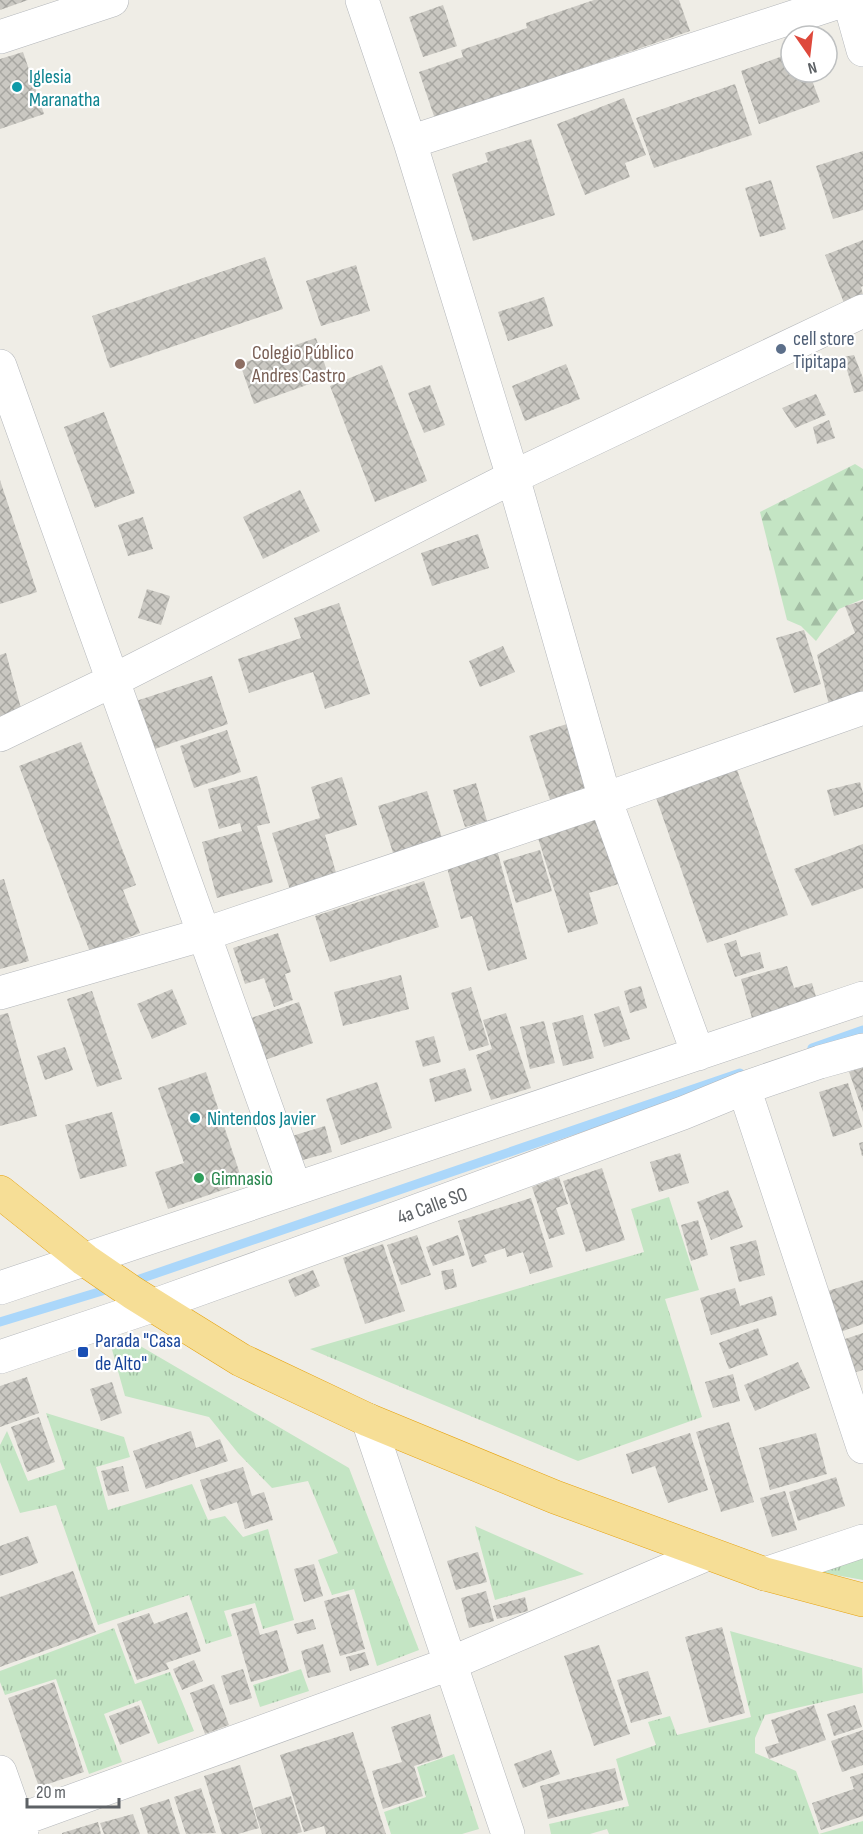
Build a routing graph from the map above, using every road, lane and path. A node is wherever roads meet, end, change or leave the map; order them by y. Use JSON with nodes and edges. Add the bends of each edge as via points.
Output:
{"nodes":[{"id":1,"x":112,"y":0,"type":"edge"},
{"id":2,"x":362,"y":0,"type":"edge"},
{"id":3,"x":847,"y":0,"type":"edge"},
{"id":4,"x":0,"y":38,"type":"edge"},
{"id":5,"x":863,"y":50,"type":"edge"},
{"id":6,"x":410,"y":142,"type":"junction"},
{"id":7,"x":863,"y":311,"type":"edge"},
{"id":8,"x":0,"y":366,"type":"edge"},
{"id":9,"x":513,"y":477,"type":"junction"},
{"id":10,"x":112,"y":681,"type":"junction"},
{"id":11,"x":862,"y":712,"type":"edge"},
{"id":12,"x":0,"y":735,"type":"edge"},
{"id":13,"x":605,"y":799,"type":"junction"},
{"id":14,"x":205,"y":934,"type":"junction"},
{"id":15,"x":0,"y":993,"type":"edge"},
{"id":16,"x":863,"y":998,"type":"edge"},
{"id":17,"x":863,"y":1050,"type":"edge"},
{"id":18,"x":698,"y":1054,"type":"junction"},
{"id":19,"x":744,"y":1088,"type":"junction"},
{"id":20,"x":295,"y":1188,"type":"junction"},
{"id":21,"x":0,"y":1192,"type":"edge"},
{"id":22,"x":95,"y":1266,"type":"junction"},
{"id":23,"x":0,"y":1288,"type":"edge"},
{"id":24,"x":143,"y":1300,"type":"junction"},
{"id":25,"x":0,"y":1357,"type":"edge"},
{"id":26,"x":368,"y":1420,"type":"junction"},
{"id":27,"x":863,"y":1447,"type":"edge"},
{"id":28,"x":863,"y":1541,"type":"edge"},
{"id":29,"x":707,"y":1554,"type":"junction"},
{"id":30,"x":765,"y":1574,"type":"junction"},
{"id":31,"x":863,"y":1600,"type":"edge"},
{"id":32,"x":449,"y":1664,"type":"junction"},
{"id":33,"x":0,"y":1772,"type":"edge"},
{"id":34,"x":13,"y":1828,"type":"edge"},
{"id":35,"x":507,"y":1834,"type":"edge"}],
"edges":[{"from":1,"to":4,"type":"street"},
{"from":2,"to":6,"type":"street"},
{"from":3,"to":5,"type":"street"},
{"from":3,"to":6,"type":"street"},
{"from":6,"to":9,"type":"street"},
{"from":7,"to":9,"type":"street"},
{"from":8,"to":10,"type":"street"},
{"from":9,"to":10,"type":"street"},
{"from":9,"to":13,"type":"street"},
{"from":10,"to":12,"type":"street"},
{"from":10,"to":14,"type":"street"},
{"from":11,"to":13,"type":"street"},
{"from":13,"to":14,"type":"street"},
{"from":13,"to":18,"type":"street"},
{"from":14,"to":15,"type":"street"},
{"from":14,"to":20,"type":"street"},
{"from":16,"to":18,"type":"street"},
{"from":17,"to":19,"type":"street","name":"4a Calle SO"},
{"from":18,"to":20,"type":"street"},
{"from":19,"to":24,"type":"street","name":"4a Calle SO","via":[[672,1117]]},
{"from":19,"to":27,"type":"street"},
{"from":20,"to":22,"type":"street"},
{"from":21,"to":22,"type":"highway"},
{"from":22,"to":23,"type":"street"},
{"from":22,"to":24,"type":"highway"},
{"from":24,"to":25,"type":"street","name":"4a Calle SO"},
{"from":24,"to":26,"type":"highway","via":[[241,1360]]},
{"from":26,"to":29,"type":"highway"},
{"from":26,"to":32,"type":"street"},
{"from":28,"to":30,"type":"street"},
{"from":29,"to":30,"type":"highway"},
{"from":29,"to":32,"type":"street"},
{"from":30,"to":31,"type":"highway"},
{"from":32,"to":34,"type":"street"},
{"from":32,"to":35,"type":"street"},
{"from":33,"to":34,"type":"street"}]}
